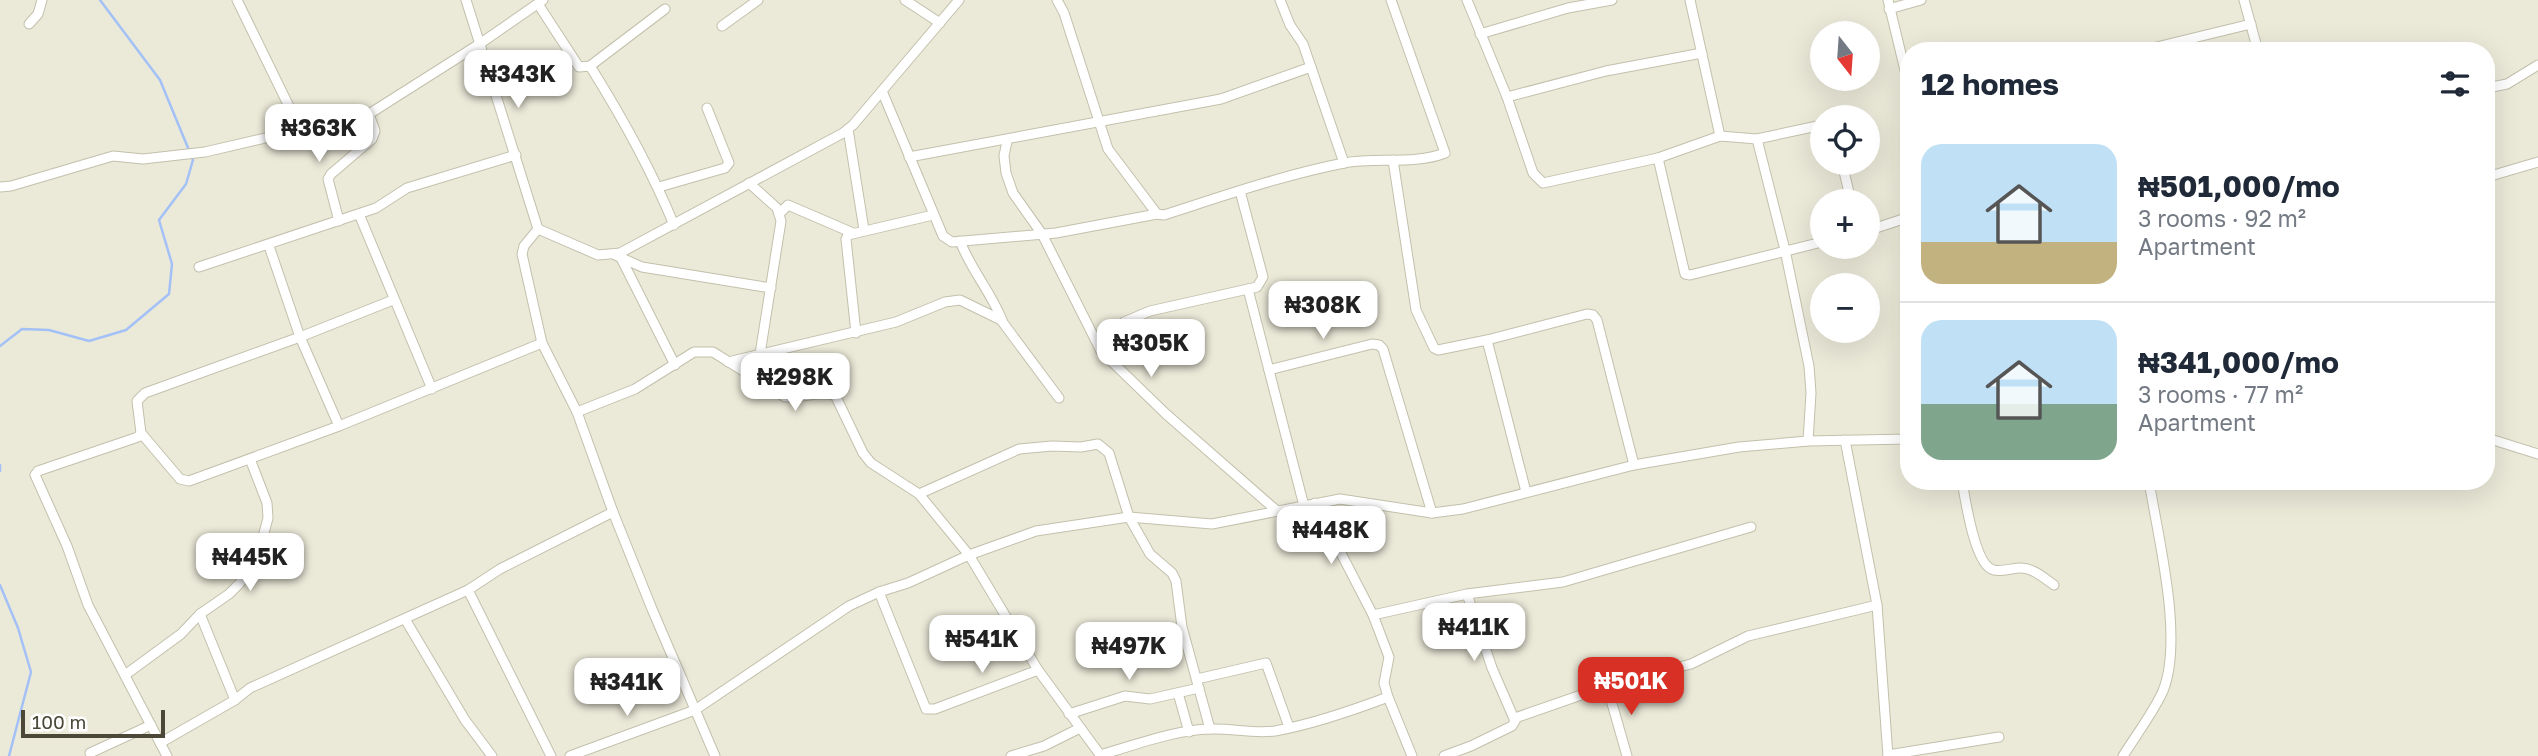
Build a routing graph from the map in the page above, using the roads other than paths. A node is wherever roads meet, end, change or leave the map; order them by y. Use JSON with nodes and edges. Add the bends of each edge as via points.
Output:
{"nodes":[{"id":1,"x":42,"y":0,"type":"edge"},
{"id":2,"x":237,"y":0,"type":"edge"},
{"id":3,"x":466,"y":0,"type":"edge"},
{"id":4,"x":758,"y":0,"type":"edge"},
{"id":5,"x":905,"y":0,"type":"edge"},
{"id":6,"x":959,"y":0,"type":"edge"},
{"id":7,"x":1057,"y":0,"type":"edge"},
{"id":8,"x":1280,"y":0,"type":"edge"},
{"id":9,"x":1391,"y":0,"type":"edge"},
{"id":10,"x":1467,"y":0,"type":"edge"},
{"id":11,"x":1612,"y":0,"type":"edge"},
{"id":12,"x":1690,"y":0,"type":"edge"},
{"id":13,"x":1921,"y":0,"type":"edge"},
{"id":14,"x":2244,"y":0,"type":"edge"},
{"id":15,"x":540,"y":2,"type":"edge"},
{"id":16,"x":1567,"y":4,"type":"edge"},
{"id":17,"x":1889,"y":4,"type":"edge"},
{"id":18,"x":665,"y":9,"type":"dead end"},
{"id":19,"x":940,"y":23,"type":"junction"},
{"id":20,"x":29,"y":24,"type":"dead end"},
{"id":21,"x":2251,"y":24,"type":"junction"},
{"id":22,"x":722,"y":26,"type":"dead end"},
{"id":23,"x":1480,"y":34,"type":"junction"},
{"id":24,"x":2177,"y":42,"type":"edge"},
{"id":25,"x":2256,"y":42,"type":"edge"},
{"id":26,"x":481,"y":43,"type":"junction"},
{"id":27,"x":1900,"y":50,"type":"edge"},
{"id":28,"x":1702,"y":53,"type":"junction"},
{"id":29,"x":2538,"y":65,"type":"edge"},
{"id":30,"x":590,"y":66,"type":"junction"},
{"id":31,"x":1311,"y":67,"type":"junction"},
{"id":32,"x":2495,"y":86,"type":"edge"},
{"id":33,"x":882,"y":91,"type":"junction"},
{"id":34,"x":1507,"y":97,"type":"junction"},
{"id":35,"x":707,"y":108,"type":"dead end"},
{"id":36,"x":369,"y":114,"type":"junction"},
{"id":37,"x":1099,"y":121,"type":"junction"},
{"id":38,"x":1810,"y":128,"type":"edge"},
{"id":39,"x":848,"y":129,"type":"junction"},
{"id":40,"x":300,"y":131,"type":"junction"},
{"id":41,"x":1720,"y":136,"type":"junction"},
{"id":42,"x":1758,"y":139,"type":"junction"},
{"id":43,"x":1007,"y":141,"type":"junction"},
{"id":44,"x":516,"y":155,"type":"junction"},
{"id":45,"x":909,"y":157,"type":"junction"},
{"id":46,"x":1658,"y":158,"type":"junction"},
{"id":47,"x":1393,"y":160,"type":"junction"},
{"id":48,"x":2538,"y":162,"type":"edge"},
{"id":49,"x":1344,"y":163,"type":"junction"},
{"id":50,"x":2495,"y":175,"type":"edge"},
{"id":51,"x":749,"y":183,"type":"junction"},
{"id":52,"x":0,"y":187,"type":"edge"},
{"id":53,"x":659,"y":187,"type":"junction"},
{"id":54,"x":1240,"y":191,"type":"junction"},
{"id":55,"x":780,"y":213,"type":"junction"},
{"id":56,"x":359,"y":214,"type":"junction"},
{"id":57,"x":1157,"y":214,"type":"junction"},
{"id":58,"x":933,"y":215,"type":"junction"},
{"id":59,"x":1900,"y":220,"type":"edge"},
{"id":60,"x":339,"y":221,"type":"junction"},
{"id":61,"x":674,"y":225,"type":"junction"},
{"id":62,"x":1880,"y":227,"type":"edge"},
{"id":63,"x":538,"y":229,"type":"junction"},
{"id":64,"x":864,"y":230,"type":"junction"},
{"id":65,"x":853,"y":233,"type":"junction"},
{"id":66,"x":1042,"y":234,"type":"junction"},
{"id":67,"x":960,"y":242,"type":"junction"},
{"id":68,"x":1810,"y":245,"type":"edge"},
{"id":69,"x":269,"y":246,"type":"junction"},
{"id":70,"x":1785,"y":250,"type":"junction"},
{"id":71,"x":618,"y":256,"type":"junction"},
{"id":72,"x":199,"y":267,"type":"dead end"},
{"id":73,"x":771,"y":288,"type":"junction"},
{"id":74,"x":1248,"y":289,"type":"junction"},
{"id":75,"x":393,"y":300,"type":"junction"},
{"id":76,"x":1003,"y":322,"type":"junction"},
{"id":77,"x":856,"y":333,"type":"junction"},
{"id":78,"x":300,"y":337,"type":"junction"},
{"id":79,"x":1487,"y":341,"type":"junction"},
{"id":80,"x":542,"y":343,"type":"junction"},
{"id":81,"x":1101,"y":351,"type":"junction"},
{"id":82,"x":760,"y":354,"type":"junction"},
{"id":83,"x":728,"y":362,"type":"junction"},
{"id":84,"x":675,"y":365,"type":"junction"},
{"id":85,"x":1269,"y":370,"type":"junction"},
{"id":86,"x":432,"y":389,"type":"junction"},
{"id":87,"x":1059,"y":398,"type":"dead end"},
{"id":88,"x":577,"y":412,"type":"junction"},
{"id":89,"x":339,"y":426,"type":"junction"},
{"id":90,"x":141,"y":433,"type":"junction"},
{"id":91,"x":1900,"y":439,"type":"edge"},
{"id":92,"x":1845,"y":440,"type":"junction"},
{"id":93,"x":1808,"y":441,"type":"junction"},
{"id":94,"x":2495,"y":441,"type":"edge"},
{"id":95,"x":2538,"y":454,"type":"edge"},
{"id":96,"x":250,"y":459,"type":"junction"},
{"id":97,"x":1634,"y":465,"type":"junction"},
{"id":98,"x":1964,"y":490,"type":"edge"},
{"id":99,"x":2149,"y":490,"type":"edge"},
{"id":100,"x":1527,"y":492,"type":"junction"},
{"id":101,"x":919,"y":494,"type":"junction"},
{"id":102,"x":1315,"y":503,"type":"junction"},
{"id":103,"x":1304,"y":506,"type":"junction"},
{"id":104,"x":1278,"y":511,"type":"junction"},
{"id":105,"x":613,"y":512,"type":"junction"},
{"id":106,"x":1433,"y":513,"type":"junction"},
{"id":107,"x":1129,"y":517,"type":"junction"},
{"id":108,"x":1751,"y":527,"type":"dead end"},
{"id":109,"x":969,"y":555,"type":"junction"},
{"id":110,"x":2054,"y":585,"type":"dead end"},
{"id":111,"x":468,"y":590,"type":"junction"},
{"id":112,"x":879,"y":592,"type":"junction"},
{"id":113,"x":1466,"y":594,"type":"junction"},
{"id":114,"x":1877,"y":605,"type":"junction"},
{"id":115,"x":200,"y":614,"type":"junction"},
{"id":116,"x":1373,"y":615,"type":"junction"},
{"id":117,"x":405,"y":619,"type":"junction"},
{"id":118,"x":1038,"y":670,"type":"junction"},
{"id":119,"x":125,"y":675,"type":"junction"},
{"id":120,"x":1198,"y":684,"type":"junction"},
{"id":121,"x":1607,"y":686,"type":"junction"},
{"id":122,"x":1178,"y":693,"type":"junction"},
{"id":123,"x":1388,"y":697,"type":"junction"},
{"id":124,"x":235,"y":700,"type":"junction"},
{"id":125,"x":695,"y":710,"type":"junction"},
{"id":126,"x":1069,"y":714,"type":"junction"},
{"id":127,"x":1515,"y":718,"type":"junction"},
{"id":128,"x":151,"y":725,"type":"junction"},
{"id":129,"x":1289,"y":727,"type":"junction"},
{"id":130,"x":1080,"y":728,"type":"junction"},
{"id":131,"x":1210,"y":729,"type":"junction"},
{"id":132,"x":1189,"y":732,"type":"junction"},
{"id":133,"x":1999,"y":737,"type":"dead end"},
{"id":134,"x":160,"y":743,"type":"junction"},
{"id":135,"x":597,"y":751,"type":"edge"},
{"id":136,"x":90,"y":753,"type":"dead end"},
{"id":137,"x":167,"y":756,"type":"edge"},
{"id":138,"x":492,"y":756,"type":"edge"},
{"id":139,"x":551,"y":756,"type":"edge"},
{"id":140,"x":570,"y":756,"type":"edge"},
{"id":141,"x":715,"y":756,"type":"edge"},
{"id":142,"x":1011,"y":756,"type":"edge"},
{"id":143,"x":1101,"y":756,"type":"edge"},
{"id":144,"x":1412,"y":756,"type":"edge"},
{"id":145,"x":1444,"y":756,"type":"edge"},
{"id":146,"x":1627,"y":756,"type":"edge"},
{"id":147,"x":1888,"y":756,"type":"edge"},
{"id":148,"x":2123,"y":756,"type":"edge"}],
"edges":[{"from":1,"to":20,"type":"street"},
{"from":2,"to":40,"type":"street"},
{"from":3,"to":26,"type":"street"},
{"from":4,"to":22,"type":"street"},
{"from":5,"to":19,"type":"street"},
{"from":6,"to":19,"type":"street"},
{"from":7,"to":37,"type":"street"},
{"from":8,"to":31,"type":"street"},
{"from":9,"to":47,"type":"street","via":[[1446,150],[1442,155]]},
{"from":10,"to":23,"type":"street"},
{"from":11,"to":16,"type":"street"},
{"from":12,"to":28,"type":"street"},
{"from":13,"to":17,"type":"street"},
{"from":14,"to":21,"type":"street"},
{"from":15,"to":26,"type":"street"},
{"from":15,"to":30,"type":"street","via":[[579,67]]},
{"from":16,"to":23,"type":"street"},
{"from":17,"to":27,"type":"street"},
{"from":18,"to":30,"type":"street"},
{"from":19,"to":33,"type":"street"},
{"from":21,"to":24,"type":"street"},
{"from":21,"to":25,"type":"street"},
{"from":23,"to":34,"type":"street"},
{"from":26,"to":36,"type":"street"},
{"from":26,"to":44,"type":"street"},
{"from":28,"to":34,"type":"street","via":[[1606,71]]},
{"from":28,"to":41,"type":"street"},
{"from":29,"to":32,"type":"street"},
{"from":30,"to":53,"type":"street"},
{"from":31,"to":37,"type":"street","via":[[1230,97]]},
{"from":31,"to":49,"type":"street"},
{"from":33,"to":39,"type":"street"},
{"from":33,"to":45,"type":"street"},
{"from":34,"to":46,"type":"street","via":[[1533,173],[1544,183]]},
{"from":35,"to":53,"type":"street","via":[[728,165]]},
{"from":36,"to":40,"type":"street"},
{"from":36,"to":60,"type":"street","via":[[375,131],[372,139],[328,179]]},
{"from":37,"to":43,"type":"street"},
{"from":37,"to":57,"type":"street","via":[[1108,149]]},
{"from":38,"to":42,"type":"street"},
{"from":39,"to":51,"type":"street"},
{"from":39,"to":64,"type":"street"},
{"from":40,"to":52,"type":"street","via":[[205,152],[143,159],[113,156]]},
{"from":41,"to":42,"type":"street"},
{"from":41,"to":46,"type":"street"},
{"from":42,"to":70,"type":"street"},
{"from":43,"to":45,"type":"street"},
{"from":43,"to":66,"type":"street","via":[[1004,156],[1013,193]]},
{"from":44,"to":56,"type":"street","via":[[407,188]]},
{"from":44,"to":63,"type":"street"},
{"from":45,"to":58,"type":"street"},
{"from":46,"to":70,"type":"street","via":[[1685,274]]},
{"from":47,"to":49,"type":"street"},
{"from":47,"to":79,"type":"street","via":[[1416,310],[1434,348]]},
{"from":48,"to":50,"type":"street"},
{"from":49,"to":54,"type":"street"},
{"from":51,"to":55,"type":"street"},
{"from":51,"to":61,"type":"street"},
{"from":53,"to":61,"type":"street"},
{"from":54,"to":57,"type":"street"},
{"from":54,"to":74,"type":"street","via":[[1263,277],[1257,287]]},
{"from":55,"to":65,"type":"street","via":[[788,205]]},
{"from":55,"to":73,"type":"street"},
{"from":56,"to":60,"type":"street"},
{"from":56,"to":75,"type":"street"},
{"from":57,"to":66,"type":"street"},
{"from":58,"to":64,"type":"street"},
{"from":58,"to":67,"type":"street","via":[[943,236]]},
{"from":59,"to":62,"type":"street"},
{"from":60,"to":69,"type":"street"},
{"from":61,"to":71,"type":"street"},
{"from":63,"to":71,"type":"street","via":[[598,255]]},
{"from":63,"to":80,"type":"street","via":[[522,254]]},
{"from":64,"to":65,"type":"street"},
{"from":65,"to":77,"type":"street","via":[[846,239]]},
{"from":66,"to":67,"type":"street"},
{"from":66,"to":81,"type":"street"},
{"from":67,"to":76,"type":"street"},
{"from":68,"to":70,"type":"street"},
{"from":69,"to":72,"type":"street"},
{"from":69,"to":78,"type":"street"},
{"from":70,"to":93,"type":"street","via":[[1811,380]]},
{"from":71,"to":73,"type":"street","via":[[642,267]]},
{"from":71,"to":84,"type":"street"},
{"from":73,"to":82,"type":"street"},
{"from":74,"to":81,"type":"street","via":[[1150,311],[1124,322]]},
{"from":74,"to":85,"type":"street"},
{"from":75,"to":78,"type":"street"},
{"from":75,"to":86,"type":"street"},
{"from":76,"to":77,"type":"street","via":[[952,300]]},
{"from":76,"to":87,"type":"street"},
{"from":77,"to":82,"type":"street"},
{"from":78,"to":89,"type":"street"},
{"from":78,"to":90,"type":"street","via":[[145,393],[137,401]]},
{"from":79,"to":97,"type":"street","via":[[1593,315]]},
{"from":79,"to":100,"type":"street"},
{"from":80,"to":86,"type":"street"},
{"from":80,"to":88,"type":"street"},
{"from":81,"to":104,"type":"street"},
{"from":82,"to":83,"type":"street"},
{"from":83,"to":84,"type":"street","via":[[703,351]]},
{"from":83,"to":101,"type":"street","via":[[785,397],[835,395],[871,463]]},
{"from":84,"to":88,"type":"street","via":[[635,389]]},
{"from":85,"to":103,"type":"street"},
{"from":85,"to":106,"type":"street","via":[[1372,344],[1383,349]]},
{"from":86,"to":89,"type":"street"},
{"from":88,"to":105,"type":"street"},
{"from":89,"to":96,"type":"street"},
{"from":90,"to":96,"type":"street","via":[[185,481]]},
{"from":90,"to":119,"type":"street","via":[[35,475],[83,594]]},
{"from":91,"to":92,"type":"street"},
{"from":92,"to":93,"type":"street"},
{"from":92,"to":114,"type":"street"},
{"from":93,"to":97,"type":"street"},
{"from":94,"to":95,"type":"street"},
{"from":96,"to":115,"type":"street","via":[[267,503],[260,548],[240,583]]},
{"from":97,"to":100,"type":"street"},
{"from":98,"to":110,"type":"street","via":[[1970,523],[1988,568],[2024,568]]},
{"from":99,"to":148,"type":"street","via":[[2172,650],[2162,692]]},
{"from":100,"to":106,"type":"street"},
{"from":101,"to":107,"type":"street","via":[[1019,449],[1098,444],[1109,453]]},
{"from":101,"to":109,"type":"street"},
{"from":102,"to":103,"type":"street"},
{"from":102,"to":106,"type":"street","via":[[1340,499]]},
{"from":102,"to":116,"type":"street"},
{"from":103,"to":104,"type":"street"},
{"from":104,"to":107,"type":"street","via":[[1205,524]]},
{"from":105,"to":111,"type":"street"},
{"from":105,"to":125,"type":"street"},
{"from":107,"to":109,"type":"street","via":[[1036,531]]},
{"from":107,"to":120,"type":"street","via":[[1150,554],[1176,581],[1182,627]]},
{"from":108,"to":113,"type":"street","via":[[1563,582]]},
{"from":109,"to":112,"type":"street"},
{"from":109,"to":118,"type":"street"},
{"from":111,"to":117,"type":"street"},
{"from":111,"to":139,"type":"street"},
{"from":112,"to":118,"type":"street","via":[[926,709]]},
{"from":112,"to":125,"type":"street","via":[[849,606]]},
{"from":113,"to":116,"type":"street"},
{"from":113,"to":127,"type":"street"},
{"from":114,"to":121,"type":"street","via":[[1748,636],[1691,664]]},
{"from":114,"to":147,"type":"street"},
{"from":115,"to":119,"type":"street","via":[[181,634]]},
{"from":115,"to":124,"type":"street"},
{"from":116,"to":123,"type":"street","via":[[1389,657],[1384,683]]},
{"from":117,"to":124,"type":"street","via":[[258,684]]},
{"from":117,"to":138,"type":"street"},
{"from":118,"to":126,"type":"street"},
{"from":119,"to":128,"type":"street"},
{"from":120,"to":122,"type":"street"},
{"from":120,"to":129,"type":"street","via":[[1266,663]]},
{"from":120,"to":131,"type":"street"},
{"from":121,"to":127,"type":"street"},
{"from":121,"to":146,"type":"street"},
{"from":122,"to":126,"type":"street","via":[[1147,699],[1125,696]]},
{"from":122,"to":132,"type":"street"},
{"from":123,"to":129,"type":"street","via":[[1344,714]]},
{"from":123,"to":144,"type":"street"},
{"from":124,"to":134,"type":"street"},
{"from":125,"to":135,"type":"street"},
{"from":125,"to":141,"type":"street"},
{"from":126,"to":130,"type":"street"},
{"from":127,"to":145,"type":"street","via":[[1512,726]]},
{"from":128,"to":134,"type":"street"},
{"from":128,"to":136,"type":"street"},
{"from":129,"to":131,"type":"street","via":[[1263,732]]},
{"from":130,"to":142,"type":"street"},
{"from":130,"to":143,"type":"street"},
{"from":131,"to":132,"type":"street"},
{"from":132,"to":143,"type":"street"},
{"from":133,"to":147,"type":"street"},
{"from":134,"to":137,"type":"street"},
{"from":135,"to":140,"type":"street"}]}
